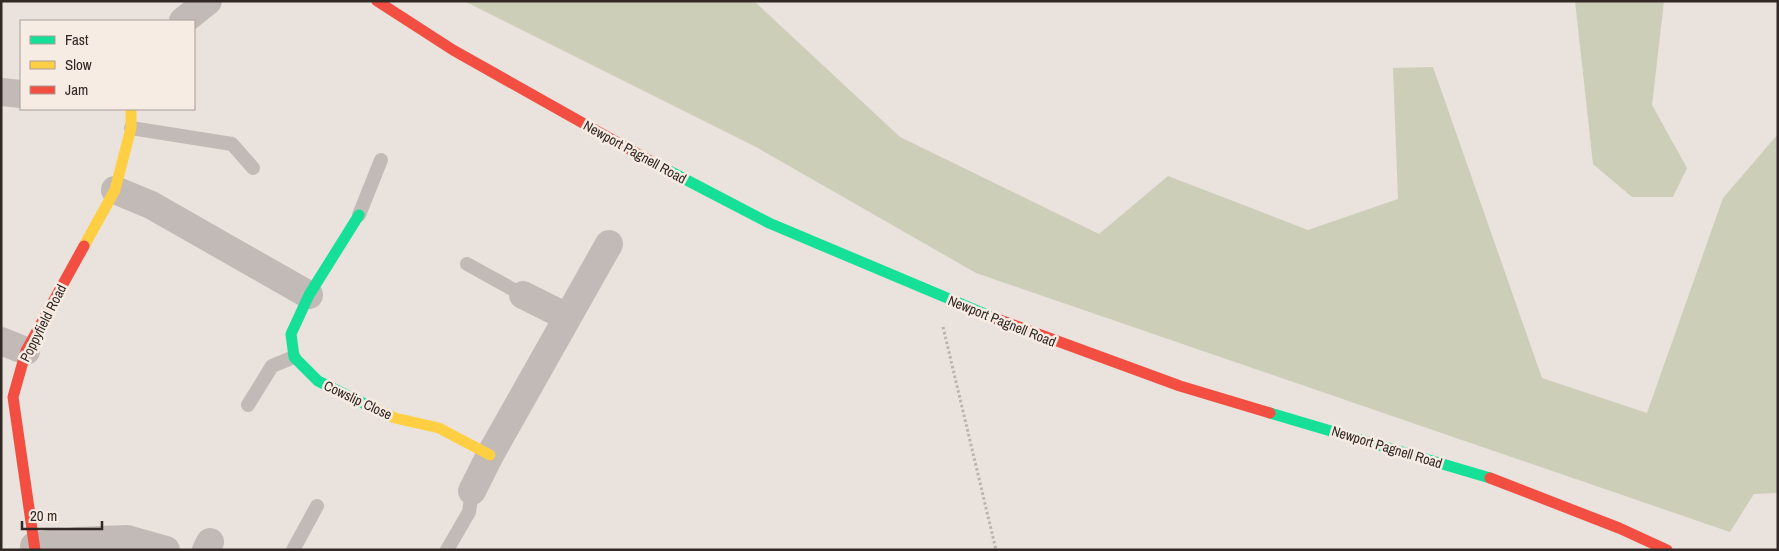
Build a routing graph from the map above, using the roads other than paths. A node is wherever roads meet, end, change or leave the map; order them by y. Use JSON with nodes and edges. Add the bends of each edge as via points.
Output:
{"nodes":[{"id":1,"x":377,"y":1,"type":"edge"},
{"id":2,"x":1,"y":92,"type":"edge"},
{"id":3,"x":20,"y":94,"type":"edge"},
{"id":4,"x":131,"y":110,"type":"edge"},
{"id":5,"x":130,"y":128,"type":"junction"},
{"id":6,"x":381,"y":160,"type":"dead end"},
{"id":7,"x":252,"y":168,"type":"dead end"},
{"id":8,"x":115,"y":190,"type":"junction"},
{"id":9,"x":359,"y":216,"type":"joint"},
{"id":10,"x":610,"y":244,"type":"dead end"},
{"id":11,"x":467,"y":264,"type":"dead end"},
{"id":12,"x":309,"y":295,"type":"junction"},
{"id":13,"x":524,"y":295,"type":"joint"},
{"id":14,"x":567,"y":318,"type":"junction"},
{"id":15,"x":1,"y":341,"type":"edge"},
{"id":16,"x":26,"y":351,"type":"junction"},
{"id":17,"x":294,"y":357,"type":"junction"},
{"id":18,"x":248,"y":405,"type":"dead end"},
{"id":19,"x":490,"y":455,"type":"junction"},
{"id":20,"x":472,"y":491,"type":"joint"},
{"id":21,"x":317,"y":506,"type":"dead end"},
{"id":22,"x":34,"y":548,"type":"edge"},
{"id":23,"x":166,"y":550,"type":"edge"},
{"id":24,"x":293,"y":550,"type":"edge"},
{"id":25,"x":447,"y":550,"type":"edge"},
{"id":26,"x":1667,"y":550,"type":"edge"}],
"edges":[{"from":1,"to":26,"type":"main road","name":"Newport Pagnell Road","via":[[453,50],[649,161],[769,223],[1043,338],[1180,386],[1490,478]]},
{"from":2,"to":3,"type":"street"},
{"from":4,"to":5,"type":"main road","name":"Poppyfield Road"},
{"from":5,"to":7,"type":"lane","via":[[232,144]]},
{"from":5,"to":8,"type":"main road","name":"Poppyfield Road"},
{"from":6,"to":9,"type":"lane"},
{"from":8,"to":12,"type":"street","via":[[151,205]]},
{"from":8,"to":16,"type":"main road","name":"Poppyfield Road"},
{"from":9,"to":12,"type":"main road"},
{"from":10,"to":14,"type":"street"},
{"from":11,"to":13,"type":"lane"},
{"from":12,"to":17,"type":"main road","via":[[291,334]]},
{"from":13,"to":14,"type":"street"},
{"from":14,"to":19,"type":"street"},
{"from":15,"to":16,"type":"street"},
{"from":16,"to":22,"type":"main road","name":"Poppyfield Road","via":[[14,397]]},
{"from":17,"to":18,"type":"lane","via":[[272,366]]},
{"from":17,"to":19,"type":"main road","name":"Cowslip Close","via":[[318,380],[395,418],[439,428]]},
{"from":19,"to":20,"type":"street"},
{"from":20,"to":25,"type":"lane","via":[[468,512]]},
{"from":21,"to":24,"type":"lane"},
{"from":22,"to":23,"type":"street","via":[[78,541],[127,539]]}]}
